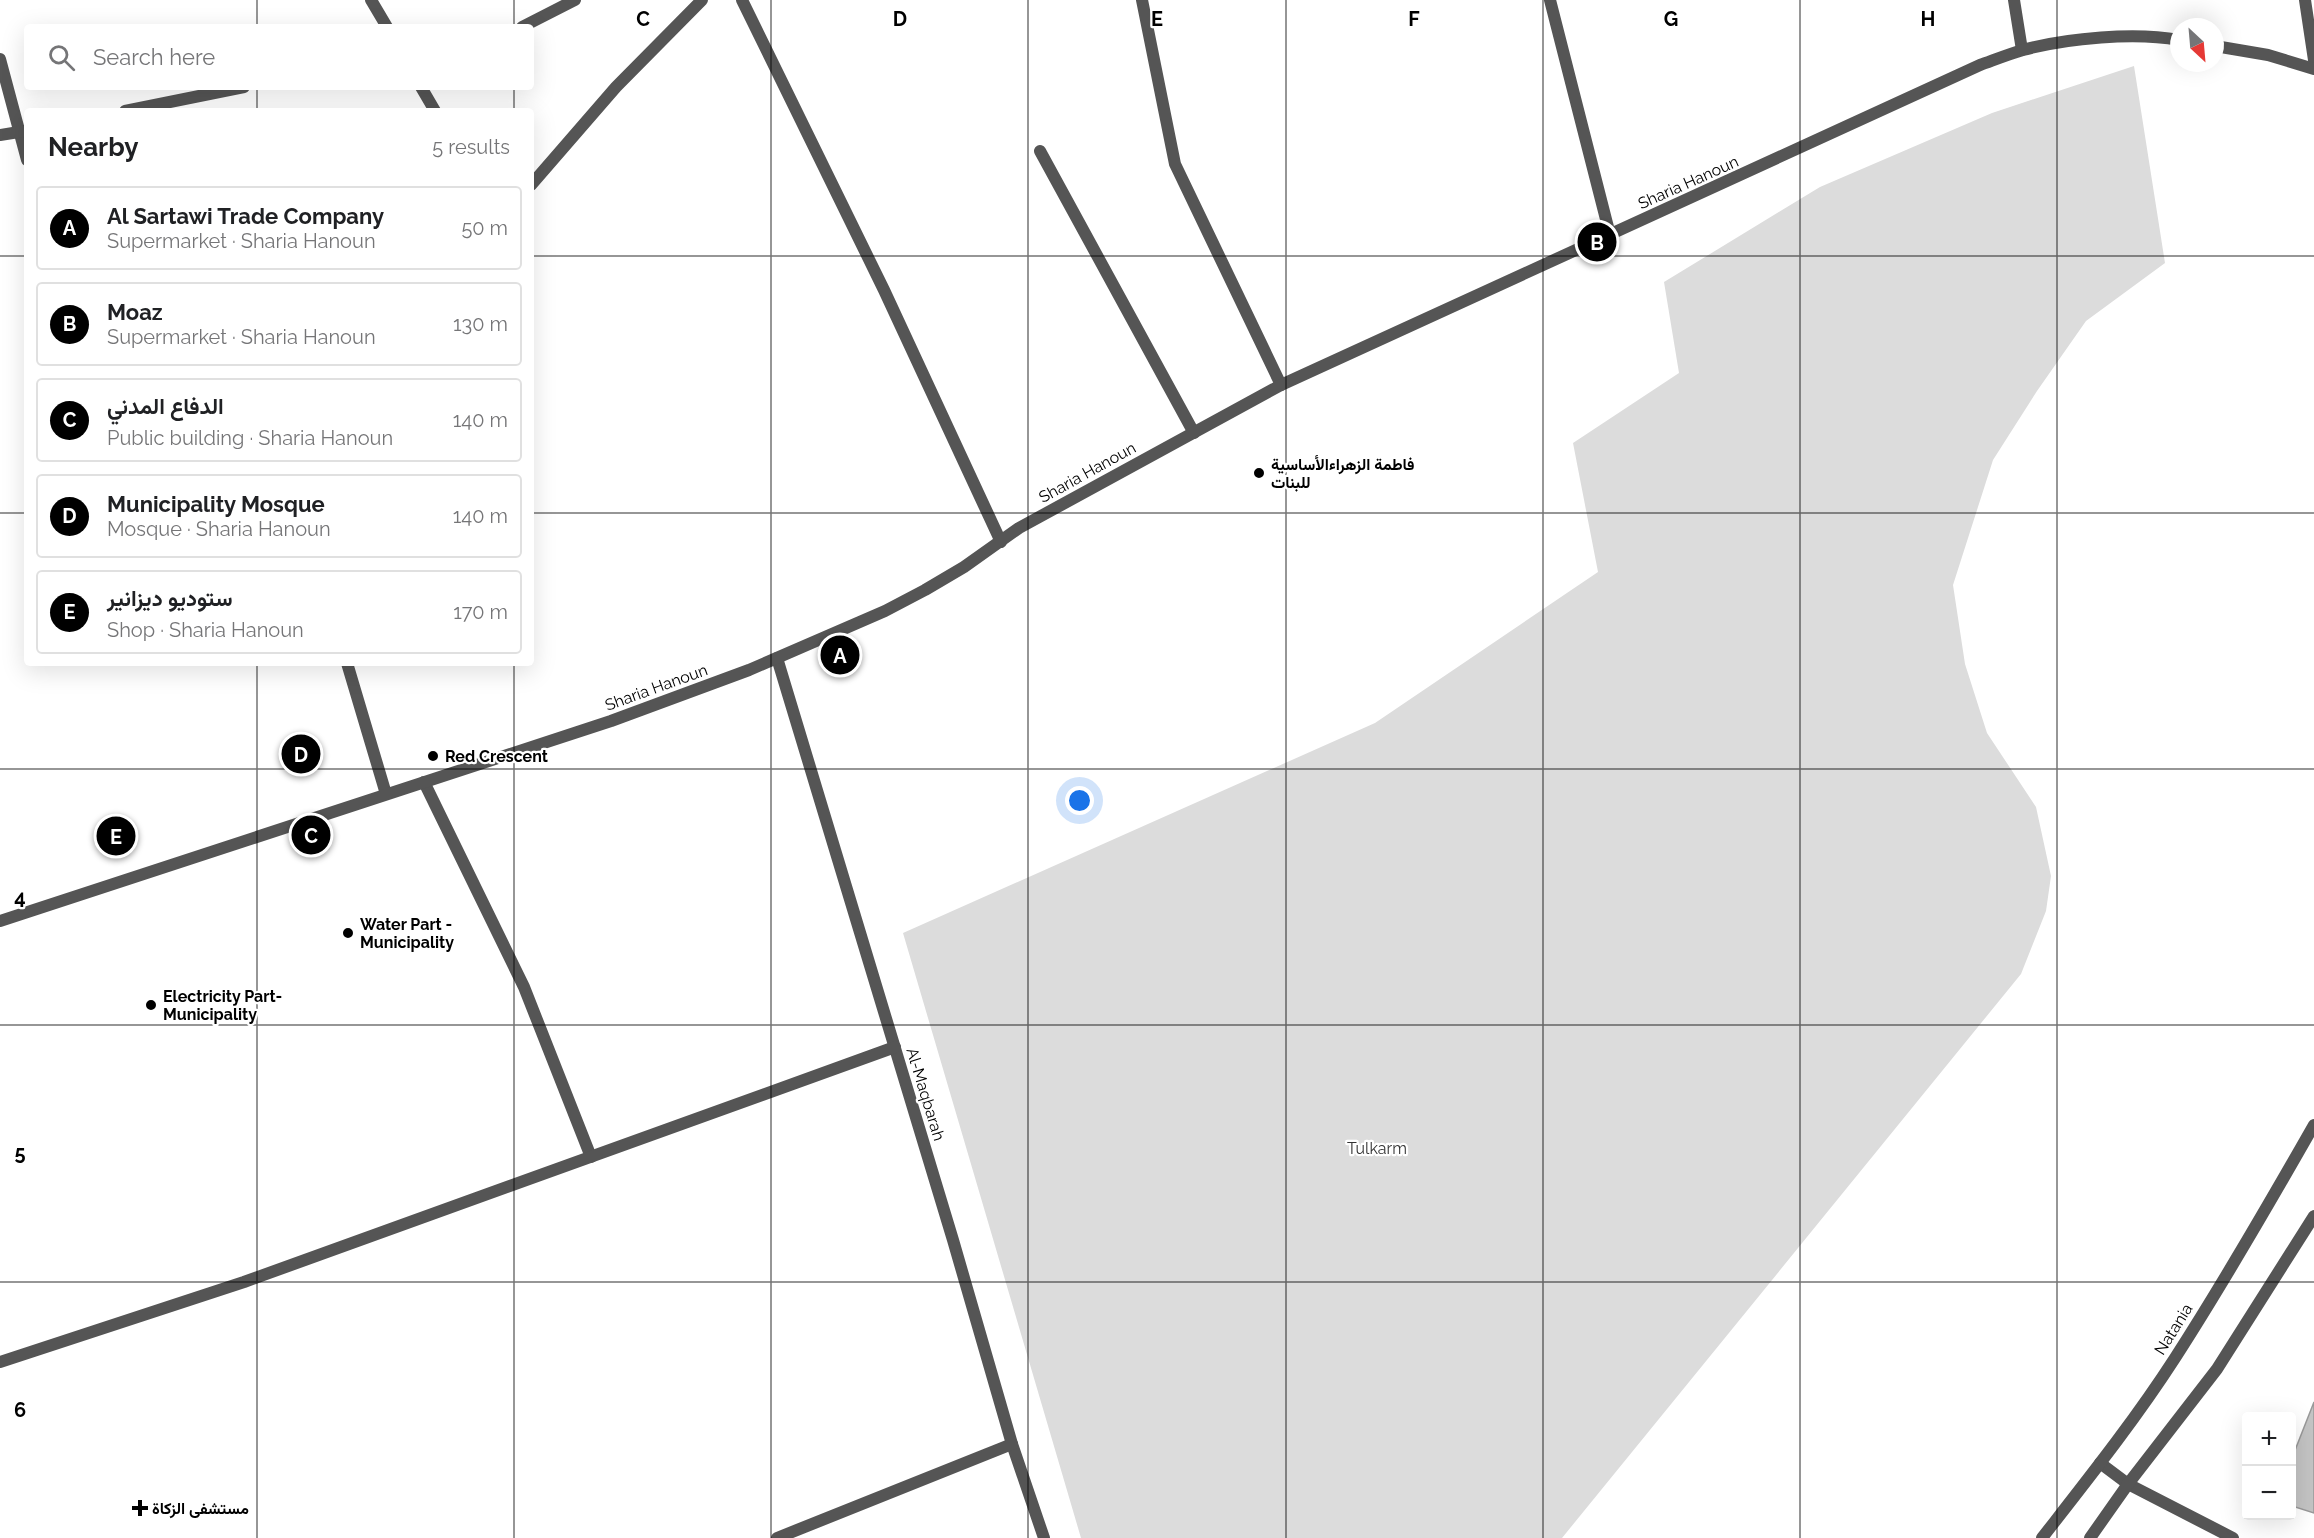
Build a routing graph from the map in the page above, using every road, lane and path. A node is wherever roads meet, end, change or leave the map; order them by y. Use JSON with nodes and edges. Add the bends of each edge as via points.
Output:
{"nodes":[{"id":1,"x":371,"y":0,"type":"edge"},
{"id":2,"x":575,"y":0,"type":"edge"},
{"id":3,"x":702,"y":0,"type":"edge"},
{"id":4,"x":742,"y":0,"type":"edge"},
{"id":5,"x":1142,"y":0,"type":"edge"},
{"id":6,"x":1550,"y":0,"type":"edge"},
{"id":7,"x":2014,"y":0,"type":"edge"},
{"id":8,"x":2305,"y":0,"type":"edge"},
{"id":9,"x":385,"y":24,"type":"edge"},
{"id":10,"x":528,"y":24,"type":"edge"},
{"id":11,"x":2170,"y":38,"type":"edge"},
{"id":12,"x":2224,"y":48,"type":"edge"},
{"id":13,"x":2022,"y":50,"type":"junction"},
{"id":14,"x":0,"y":59,"type":"edge"},
{"id":15,"x":2314,"y":60,"type":"edge"},
{"id":16,"x":2314,"y":69,"type":"edge"},
{"id":17,"x":229,"y":90,"type":"edge"},
{"id":18,"x":424,"y":90,"type":"edge"},
{"id":19,"x":140,"y":108,"type":"edge"},
{"id":20,"x":433,"y":108,"type":"edge"},
{"id":21,"x":23,"y":131,"type":"edge"},
{"id":22,"x":0,"y":135,"type":"edge"},
{"id":23,"x":1040,"y":151,"type":"dead end"},
{"id":24,"x":534,"y":182,"type":"edge"},
{"id":25,"x":1610,"y":235,"type":"junction"},
{"id":26,"x":1281,"y":385,"type":"junction"},
{"id":27,"x":1194,"y":433,"type":"junction"},
{"id":28,"x":1001,"y":542,"type":"junction"},
{"id":29,"x":777,"y":658,"type":"junction"},
{"id":30,"x":348,"y":666,"type":"edge"},
{"id":31,"x":424,"y":782,"type":"junction"},
{"id":32,"x":386,"y":795,"type":"junction"},
{"id":33,"x":0,"y":921,"type":"edge"},
{"id":34,"x":895,"y":1047,"type":"junction"},
{"id":35,"x":2314,"y":1125,"type":"edge"},
{"id":36,"x":591,"y":1157,"type":"junction"},
{"id":37,"x":2314,"y":1216,"type":"edge"},
{"id":38,"x":0,"y":1362,"type":"edge"},
{"id":39,"x":1012,"y":1444,"type":"junction"},
{"id":40,"x":2100,"y":1463,"type":"junction"},
{"id":41,"x":2128,"y":1484,"type":"junction"},
{"id":42,"x":797,"y":1534,"type":"edge"},
{"id":43,"x":777,"y":1538,"type":"edge"},
{"id":44,"x":1044,"y":1538,"type":"edge"},
{"id":45,"x":2042,"y":1538,"type":"edge"},
{"id":46,"x":2090,"y":1538,"type":"edge"},
{"id":47,"x":2233,"y":1538,"type":"edge"}],
"edges":[{"from":1,"to":9,"type":"street"},
{"from":2,"to":10,"type":"street"},
{"from":3,"to":24,"type":"street","via":[[616,87]]},
{"from":4,"to":28,"type":"street","via":[[884,290]]},
{"from":5,"to":26,"type":"street","via":[[1175,164]]},
{"from":6,"to":25,"type":"street"},
{"from":7,"to":13,"type":"street"},
{"from":8,"to":15,"type":"street"},
{"from":11,"to":13,"type":"street","name":"Sharia Hanoun","via":[[2087,40]]},
{"from":12,"to":16,"type":"street"},
{"from":13,"to":25,"type":"street","name":"Sharia Hanoun","via":[[1980,65]]},
{"from":14,"to":21,"type":"street"},
{"from":17,"to":19,"type":"street"},
{"from":18,"to":20,"type":"street"},
{"from":21,"to":22,"type":"street"},
{"from":23,"to":27,"type":"street"},
{"from":25,"to":26,"type":"street","name":"Sharia Hanoun"},
{"from":26,"to":27,"type":"street","name":"Sharia Hanoun"},
{"from":27,"to":28,"type":"street","name":"Sharia Hanoun","via":[[1019,528]]},
{"from":28,"to":29,"type":"street","name":"Sharia Hanoun","via":[[945,579],[885,611]]},
{"from":29,"to":31,"type":"street","name":"Sharia Hanoun","via":[[681,697]]},
{"from":29,"to":34,"type":"street","name":"Al-Maqbarah"},
{"from":30,"to":32,"type":"street"},
{"from":31,"to":32,"type":"street","name":"Sharia Hanoun"},
{"from":31,"to":36,"type":"street","via":[[524,987]]},
{"from":32,"to":33,"type":"street","name":"Sharia Hanoun"},
{"from":34,"to":36,"type":"street"},
{"from":34,"to":39,"type":"street","name":"Al-Maqbarah"},
{"from":35,"to":40,"type":"street","name":"Natania","via":[[2175,1359]]},
{"from":36,"to":38,"type":"street","via":[[244,1282]]},
{"from":37,"to":41,"type":"street","via":[[2217,1369]]},
{"from":39,"to":42,"type":"street"},
{"from":39,"to":44,"type":"street","name":"Al-Maqbarah"},
{"from":40,"to":41,"type":"street"},
{"from":40,"to":45,"type":"street","name":"Natania"},
{"from":41,"to":46,"type":"street"},
{"from":41,"to":47,"type":"street"},
{"from":42,"to":43,"type":"street"}]}
